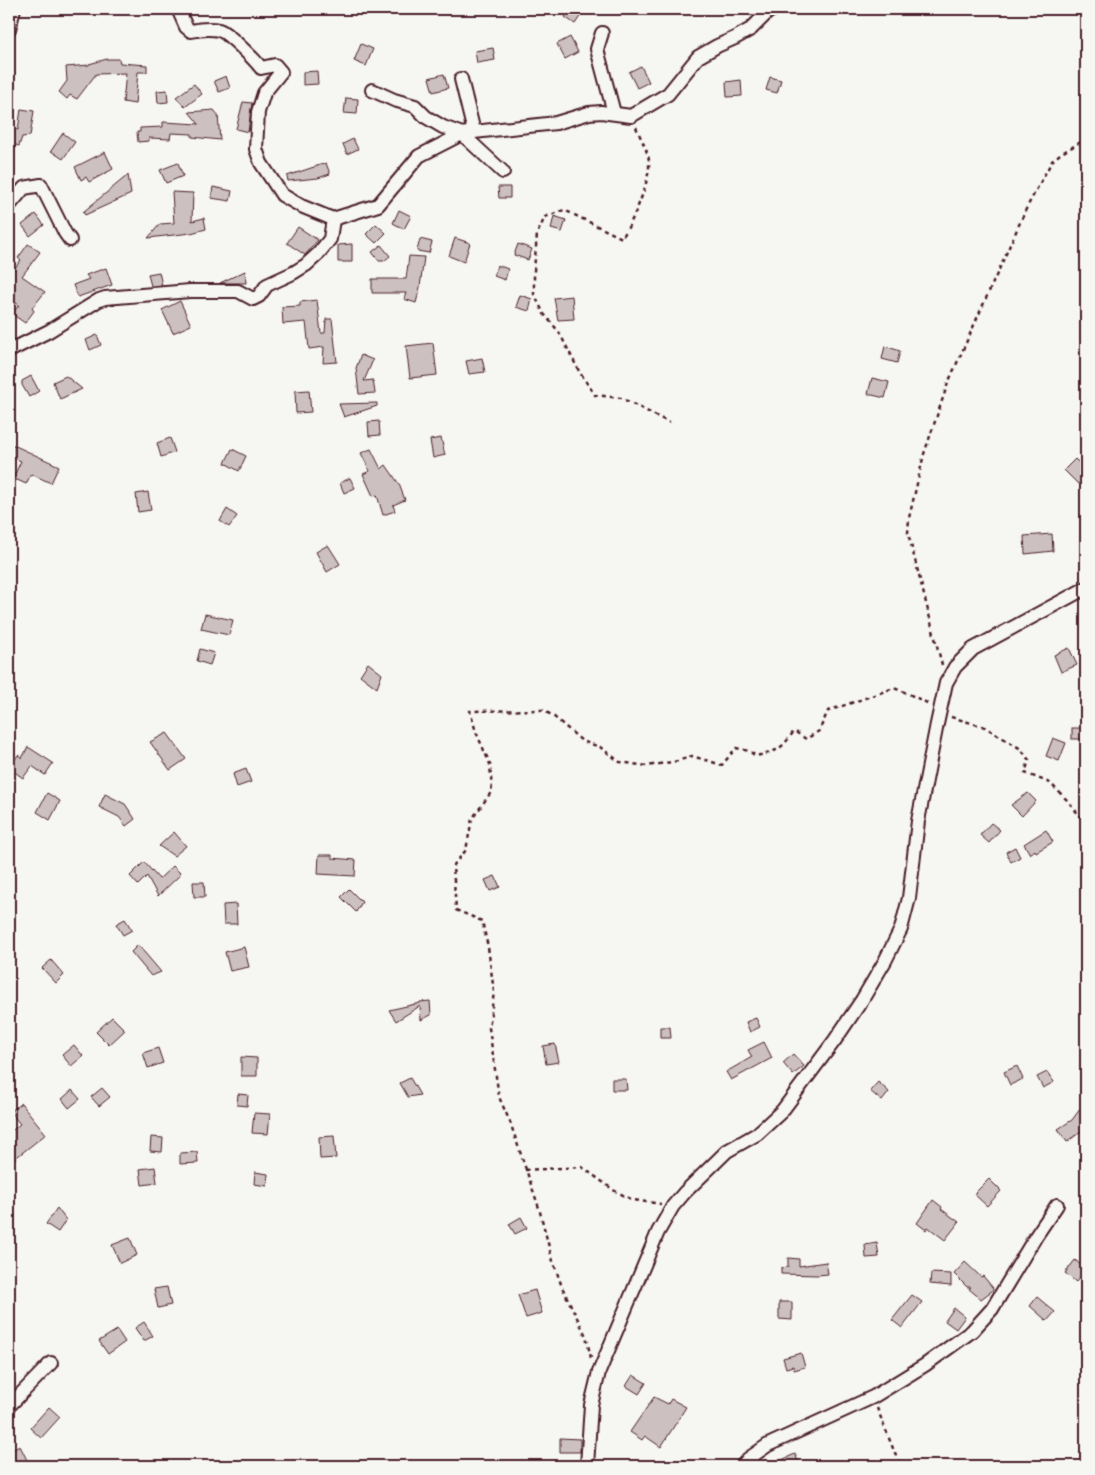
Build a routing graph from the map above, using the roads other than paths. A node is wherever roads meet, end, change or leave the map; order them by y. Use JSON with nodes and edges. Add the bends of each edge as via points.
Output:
{"nodes":[{"id":1,"x":14,"y":9,"type":"edge"},
{"id":2,"x":178,"y":9,"type":"edge"},
{"id":3,"x":774,"y":9,"type":"edge"},
{"id":4,"x":9,"y":29,"type":"edge"},
{"id":5,"x":602,"y":33,"type":"dead end"},
{"id":6,"x":461,"y":79,"type":"dead end"},
{"id":7,"x":372,"y":90,"type":"dead end"},
{"id":8,"x":614,"y":113,"type":"junction"},
{"id":9,"x":468,"y":133,"type":"junction"},
{"id":10,"x":503,"y":172,"type":"dead end"},
{"id":11,"x":9,"y":206,"type":"edge"},
{"id":12,"x":333,"y":219,"type":"junction"},
{"id":13,"x":70,"y":240,"type":"dead end"},
{"id":14,"x":9,"y":351,"type":"edge"},
{"id":15,"x":1086,"y":588,"type":"edge"},
{"id":16,"x":1057,"y":1205,"type":"dead end"},
{"id":17,"x":51,"y":1363,"type":"dead end"},
{"id":18,"x":9,"y":1406,"type":"edge"},
{"id":19,"x":587,"y":1466,"type":"edge"},
{"id":20,"x":742,"y":1466,"type":"edge"}],
"edges":[{"from":1,"to":4,"type":"street"},
{"from":2,"to":12,"type":"street","via":[[191,31],[220,30],[255,59],[261,68],[275,65],[281,72],[264,93],[258,112],[256,149],[261,163],[282,195]]},
{"from":3,"to":8,"type":"street","via":[[751,29],[698,58],[668,94],[631,116]]},
{"from":5,"to":8,"type":"street","via":[[597,48]]},
{"from":6,"to":9,"type":"street"},
{"from":7,"to":9,"type":"street","via":[[415,106],[443,127]]},
{"from":8,"to":9,"type":"street","via":[[588,113],[556,123]]},
{"from":9,"to":10,"type":"street"},
{"from":9,"to":12,"type":"street","via":[[419,156],[378,205]]},
{"from":11,"to":13,"type":"street","via":[[24,188],[41,185]]},
{"from":12,"to":14,"type":"street","via":[[330,240],[318,254],[293,273],[267,285],[253,299],[238,291],[190,290],[105,298]]},
{"from":15,"to":19,"type":"street","via":[[973,649],[955,667],[946,683],[940,712],[901,929],[862,1000],[782,1111],[757,1134],[727,1152],[673,1206],[658,1232],[599,1372],[591,1405]]},
{"from":16,"to":20,"type":"street","via":[[992,1309],[972,1331],[873,1397],[768,1445]]},
{"from":17,"to":18,"type":"street"}]}
